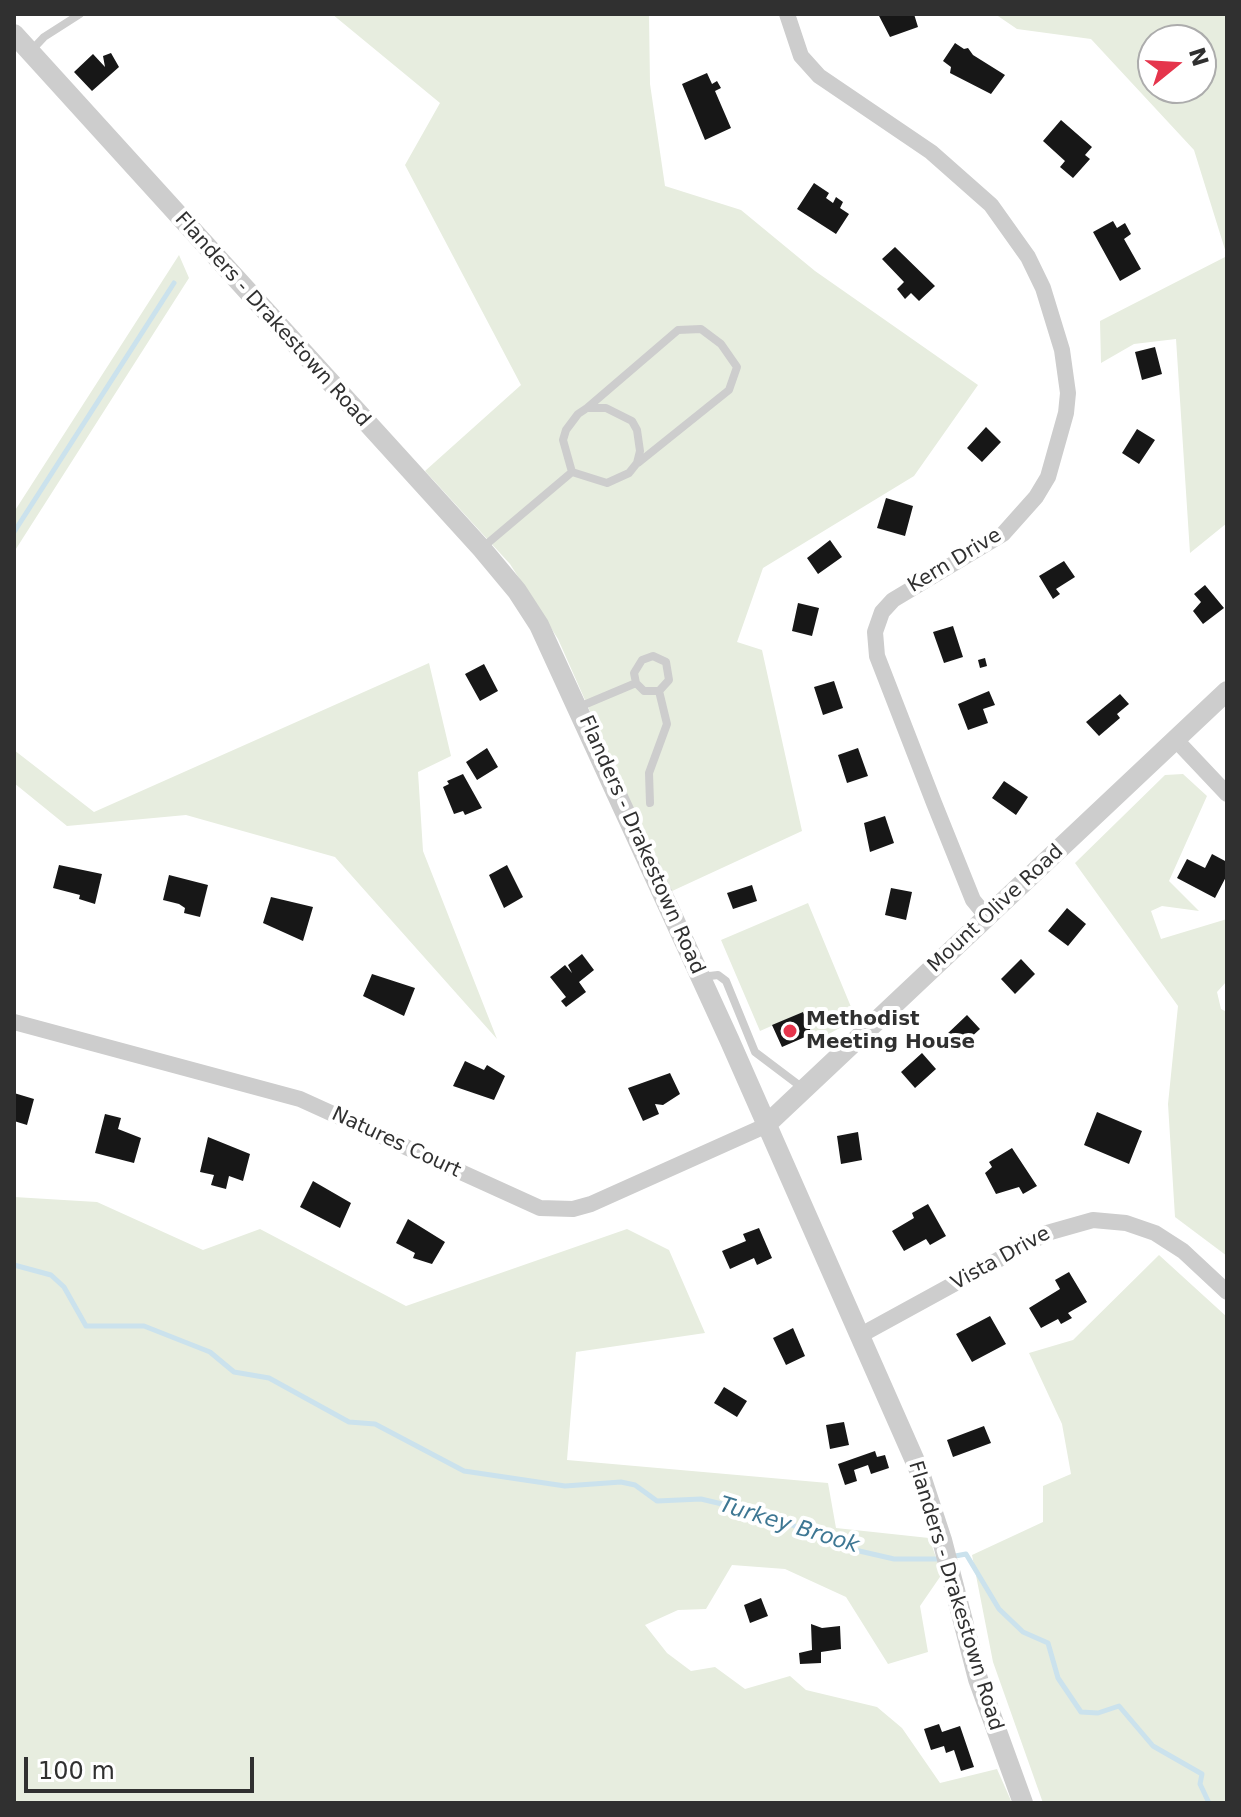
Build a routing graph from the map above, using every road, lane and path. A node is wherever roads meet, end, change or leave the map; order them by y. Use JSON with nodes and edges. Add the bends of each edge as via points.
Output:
{"nodes":[{"id":1,"x":80,"y":14,"type":"edge"},
{"id":2,"x":787,"y":14,"type":"edge"},
{"id":3,"x":14,"y":34,"type":"edge"},
{"id":4,"x":30,"y":52,"type":"junction"},
{"id":5,"x":587,"y":408,"type":"junction"},
{"id":6,"x":637,"y":463,"type":"junction"},
{"id":7,"x":572,"y":472,"type":"junction"},
{"id":8,"x":482,"y":549,"type":"junction"},
{"id":9,"x":636,"y":683,"type":"junction"},
{"id":10,"x":659,"y":691,"type":"junction"},
{"id":11,"x":1227,"y":691,"type":"edge"},
{"id":12,"x":579,"y":707,"type":"junction"},
{"id":13,"x":1176,"y":740,"type":"junction"},
{"id":14,"x":1227,"y":794,"type":"edge"},
{"id":15,"x":650,"y":803,"type":"dead end"},
{"id":16,"x":987,"y":917,"type":"junction"},
{"id":17,"x":700,"y":977,"type":"junction"},
{"id":18,"x":14,"y":1022,"type":"edge"},
{"id":19,"x":805,"y":1091,"type":"junction"},
{"id":20,"x":765,"y":1126,"type":"junction"},
{"id":21,"x":1227,"y":1292,"type":"edge"},
{"id":22,"x":859,"y":1336,"type":"junction"},
{"id":23,"x":1023,"y":1803,"type":"edge"}],
"edges":[{"from":1,"to":4,"type":"lane"},
{"from":2,"to":16,"type":"street","name":"Kern Drive","via":[[801,56],[819,76],[931,152],[991,205],[1028,257],[1059,339],[1066,413],[1048,477],[1036,497],[1003,534],[893,600],[875,632],[877,656],[934,803],[973,900]]},
{"from":3,"to":4,"type":"street","name":"Flanders - Drakestown Road"},
{"from":4,"to":8,"type":"street","name":"Flanders - Drakestown Road"},
{"from":5,"to":6,"type":"lane","via":[[606,408],[632,421],[640,441]]},
{"from":5,"to":6,"type":"lane","via":[[678,330],[701,329],[721,344],[737,367],[729,390]]},
{"from":5,"to":7,"type":"lane","via":[[571,421],[563,440]]},
{"from":6,"to":7,"type":"lane","via":[[619,480],[607,483]]},
{"from":7,"to":8,"type":"lane"},
{"from":8,"to":12,"type":"street","name":"Flanders - Drakestown Road","via":[[539,625]]},
{"from":9,"to":10,"type":"lane","via":[[644,691]]},
{"from":9,"to":10,"type":"lane","via":[[639,662],[660,657],[670,676]]},
{"from":9,"to":12,"type":"lane"},
{"from":10,"to":15,"type":"lane","via":[[667,724],[651,764]]},
{"from":11,"to":13,"type":"street","name":"Mount Olive Road"},
{"from":12,"to":17,"type":"street","name":"Flanders - Drakestown Road"},
{"from":13,"to":14,"type":"street"},
{"from":13,"to":16,"type":"street","name":"Mount Olive Road"},
{"from":16,"to":19,"type":"street","name":"Mount Olive Road"},
{"from":17,"to":19,"type":"lane","via":[[718,975],[726,981],[755,1052]]},
{"from":17,"to":20,"type":"street","name":"Flanders - Drakestown Road"},
{"from":18,"to":20,"type":"street","name":"Natures Court","via":[[300,1099],[540,1208],[591,1204]]},
{"from":19,"to":20,"type":"street","name":"Mount Olive Road"},
{"from":20,"to":22,"type":"street","name":"Flanders - Drakestown Road"},
{"from":21,"to":22,"type":"street","name":"Vista Drive","via":[[1155,1233],[1093,1220],[1047,1233]]},
{"from":22,"to":23,"type":"street","name":"Flanders - Drakestown Road","via":[[919,1470],[978,1679]]}]}
